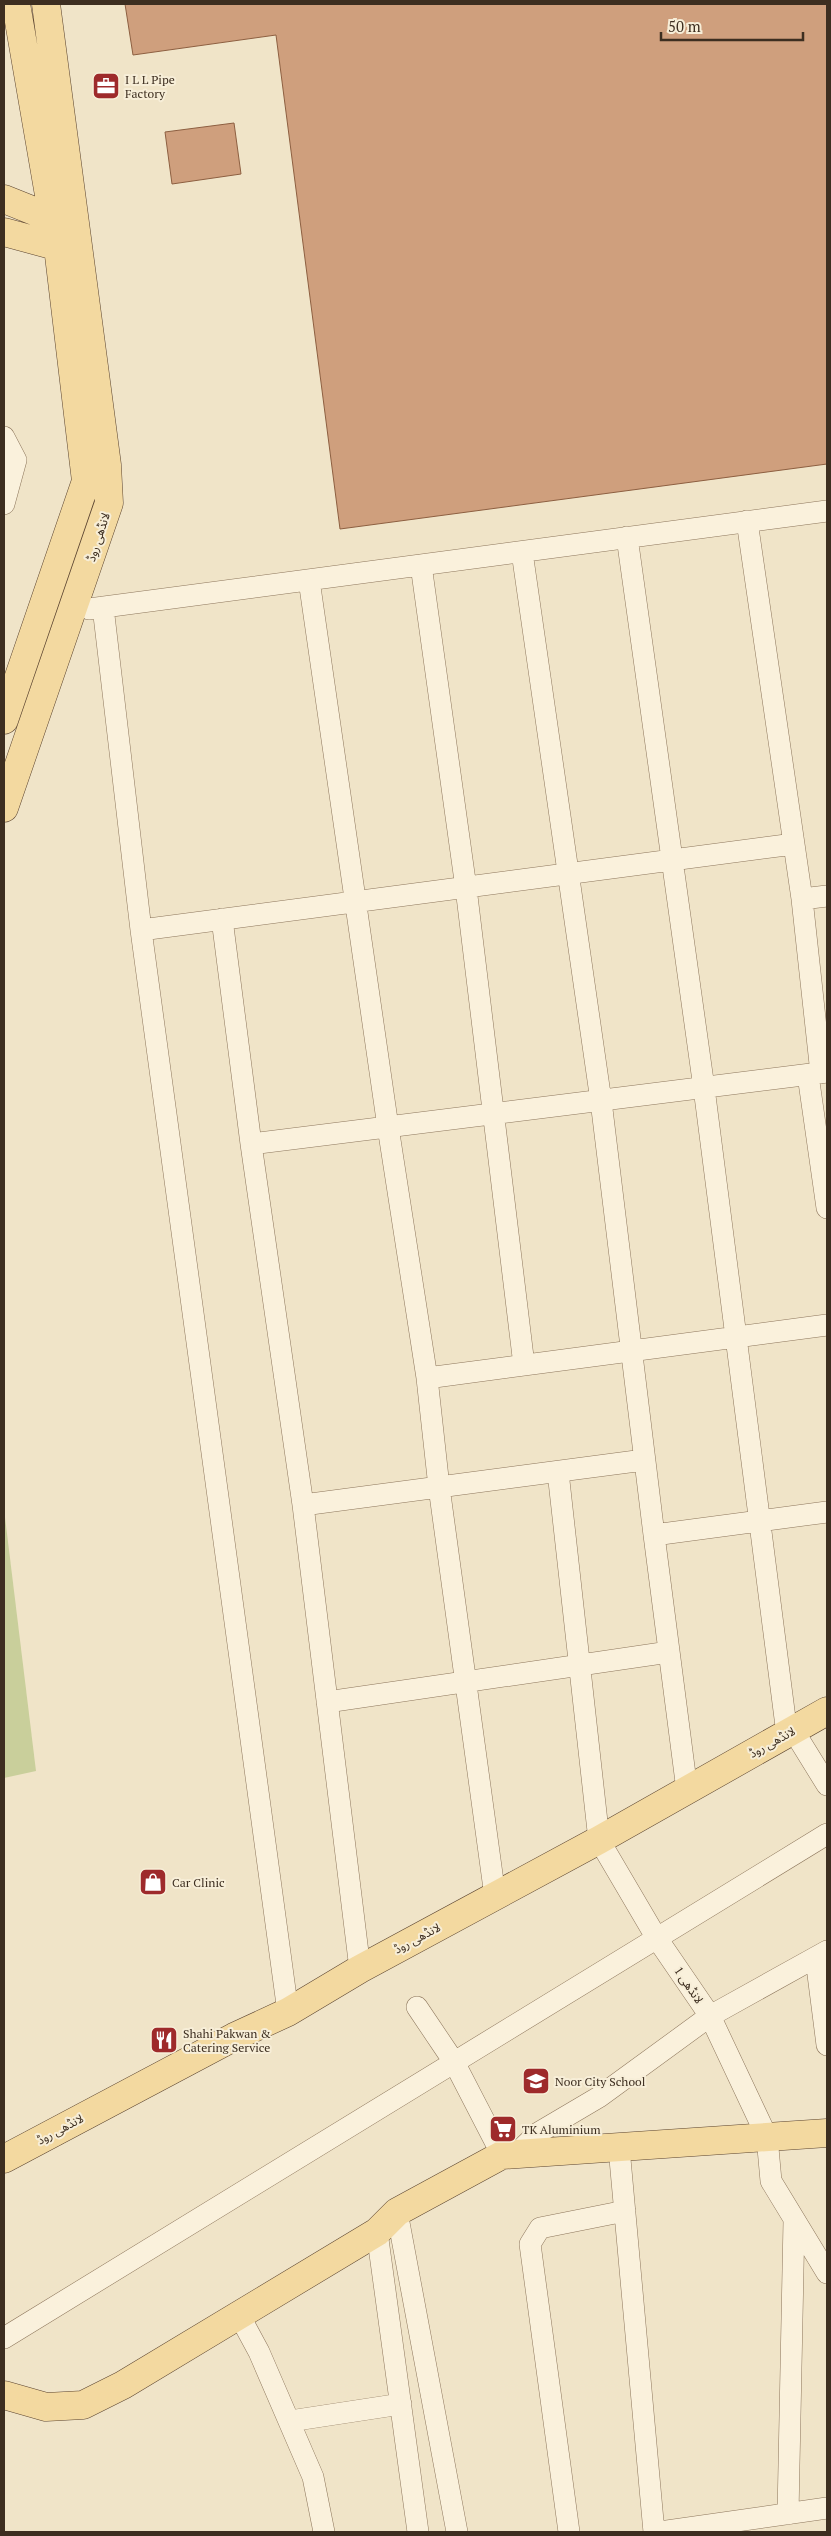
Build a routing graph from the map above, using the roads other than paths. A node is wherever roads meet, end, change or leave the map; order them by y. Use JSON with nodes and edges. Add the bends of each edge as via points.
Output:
{"nodes":[{"id":1,"x":16,"y":4,"type":"edge"},
{"id":2,"x":46,"y":4,"type":"edge"},
{"id":3,"x":4,"y":199,"type":"edge"},
{"id":4,"x":65,"y":222,"type":"junction"},
{"id":5,"x":4,"y":232,"type":"edge"},
{"id":6,"x":69,"y":250,"type":"junction"},
{"id":7,"x":4,"y":437,"type":"edge"},
{"id":8,"x":4,"y":504,"type":"edge"},
{"id":9,"x":827,"y":511,"type":"edge"},
{"id":10,"x":747,"y":521,"type":"junction"},
{"id":11,"x":627,"y":537,"type":"junction"},
{"id":12,"x":522,"y":552,"type":"junction"},
{"id":13,"x":421,"y":565,"type":"junction"},
{"id":14,"x":309,"y":580,"type":"junction"},
{"id":15,"x":44,"y":603,"type":"junction"},
{"id":16,"x":102,"y":607,"type":"junction"},
{"id":17,"x":72,"y":611,"type":"junction"},
{"id":18,"x":4,"y":720,"type":"edge"},
{"id":19,"x":4,"y":808,"type":"edge"},
{"id":20,"x":794,"y":844,"type":"junction"},
{"id":21,"x":674,"y":859,"type":"junction"},
{"id":22,"x":569,"y":874,"type":"junction"},
{"id":23,"x":466,"y":888,"type":"junction"},
{"id":24,"x":827,"y":896,"type":"edge"},
{"id":25,"x":802,"y":900,"type":"junction"},
{"id":26,"x":356,"y":902,"type":"junction"},
{"id":27,"x":222,"y":919,"type":"junction"},
{"id":28,"x":141,"y":930,"type":"junction"},
{"id":29,"x":819,"y":1073,"type":"edge"},
{"id":30,"x":704,"y":1088,"type":"junction"},
{"id":31,"x":601,"y":1101,"type":"junction"},
{"id":32,"x":495,"y":1115,"type":"junction"},
{"id":33,"x":388,"y":1128,"type":"junction"},
{"id":34,"x":251,"y":1144,"type":"junction"},
{"id":35,"x":827,"y":1208,"type":"edge"},
{"id":36,"x":827,"y":1326,"type":"edge"},
{"id":37,"x":736,"y":1338,"type":"junction"},
{"id":38,"x":630,"y":1351,"type":"junction"},
{"id":39,"x":524,"y":1365,"type":"junction"},
{"id":40,"x":427,"y":1378,"type":"junction"},
{"id":41,"x":644,"y":1460,"type":"junction"},
{"id":42,"x":558,"y":1472,"type":"junction"},
{"id":43,"x":439,"y":1487,"type":"junction"},
{"id":44,"x":303,"y":1505,"type":"junction"},
{"id":45,"x":827,"y":1512,"type":"edge"},
{"id":46,"x":760,"y":1521,"type":"junction"},
{"id":47,"x":654,"y":1535,"type":"junction"},
{"id":48,"x":669,"y":1652,"type":"junction"},
{"id":49,"x":580,"y":1665,"type":"junction"},
{"id":50,"x":466,"y":1682,"type":"junction"},
{"id":51,"x":327,"y":1702,"type":"junction"},
{"id":52,"x":827,"y":1711,"type":"edge"},
{"id":53,"x":790,"y":1732,"type":"junction"},
{"id":54,"x":827,"y":1785,"type":"edge"},
{"id":55,"x":687,"y":1790,"type":"junction"},
{"id":56,"x":827,"y":1834,"type":"edge"},
{"id":57,"x":599,"y":1840,"type":"junction"},
{"id":58,"x":495,"y":1896,"type":"junction"},
{"id":59,"x":656,"y":1937,"type":"junction"},
{"id":60,"x":822,"y":1955,"type":"edge"},
{"id":61,"x":360,"y":1969,"type":"junction"},
{"id":62,"x":418,"y":2007,"type":"dead end"},
{"id":63,"x":288,"y":2012,"type":"junction"},
{"id":64,"x":710,"y":2016,"type":"junction"},
{"id":65,"x":827,"y":2045,"type":"edge"},
{"id":66,"x":454,"y":2062,"type":"junction"},
{"id":67,"x":827,"y":2133,"type":"edge"},
{"id":68,"x":767,"y":2137,"type":"junction"},
{"id":69,"x":619,"y":2148,"type":"junction"},
{"id":70,"x":509,"y":2154,"type":"junction"},
{"id":71,"x":4,"y":2158,"type":"edge"},
{"id":72,"x":624,"y":2211,"type":"junction"},
{"id":73,"x":397,"y":2212,"type":"junction"},
{"id":74,"x":794,"y":2221,"type":"junction"},
{"id":75,"x":377,"y":2232,"type":"junction"},
{"id":76,"x":827,"y":2273,"type":"edge"},
{"id":77,"x":239,"y":2315,"type":"junction"},
{"id":78,"x":4,"y":2338,"type":"edge"},
{"id":79,"x":4,"y":2395,"type":"edge"},
{"id":80,"x":401,"y":2404,"type":"junction"},
{"id":81,"x":290,"y":2421,"type":"junction"},
{"id":82,"x":827,"y":2508,"type":"edge"},
{"id":83,"x":788,"y":2514,"type":"junction"},
{"id":84,"x":760,"y":2525,"type":"edge"},
{"id":85,"x":324,"y":2532,"type":"edge"},
{"id":86,"x":418,"y":2532,"type":"edge"},
{"id":87,"x":457,"y":2532,"type":"edge"},
{"id":88,"x":568,"y":2532,"type":"edge"},
{"id":89,"x":654,"y":2532,"type":"edge"},
{"id":90,"x":660,"y":2532,"type":"edge"}],
"edges":[{"from":1,"to":4,"type":"main road"},
{"from":2,"to":4,"type":"main road"},
{"from":3,"to":4,"type":"main road"},
{"from":4,"to":6,"type":"main road","name":"لانڈھی روڈ"},
{"from":5,"to":6,"type":"main road"},
{"from":6,"to":15,"type":"main road","name":"لانڈھی روڈ","via":[[86,481]]},
{"from":6,"to":17,"type":"main road","name":"لانڈھی روڈ","via":[[107,464],[109,503]]},
{"from":7,"to":8,"type":"street","via":[[16,460]]},
{"from":9,"to":10,"type":"street"},
{"from":10,"to":11,"type":"street"},
{"from":10,"to":20,"type":"street"},
{"from":11,"to":12,"type":"street"},
{"from":11,"to":21,"type":"street"},
{"from":12,"to":13,"type":"street"},
{"from":12,"to":22,"type":"street"},
{"from":13,"to":14,"type":"street"},
{"from":13,"to":23,"type":"street"},
{"from":14,"to":16,"type":"street"},
{"from":14,"to":26,"type":"street"},
{"from":15,"to":17,"type":"street"},
{"from":15,"to":18,"type":"main road","name":"لانڈھی روڈ"},
{"from":16,"to":17,"type":"street"},
{"from":16,"to":28,"type":"street"},
{"from":17,"to":19,"type":"main road","name":"لانڈھی روڈ"},
{"from":20,"to":21,"type":"street"},
{"from":20,"to":25,"type":"street"},
{"from":21,"to":22,"type":"street"},
{"from":21,"to":30,"type":"street"},
{"from":22,"to":23,"type":"street"},
{"from":22,"to":31,"type":"street"},
{"from":23,"to":26,"type":"street"},
{"from":23,"to":32,"type":"street"},
{"from":24,"to":25,"type":"street"},
{"from":25,"to":29,"type":"street"},
{"from":26,"to":27,"type":"street"},
{"from":26,"to":33,"type":"street"},
{"from":27,"to":28,"type":"street"},
{"from":27,"to":34,"type":"street"},
{"from":28,"to":63,"type":"street"},
{"from":29,"to":30,"type":"street"},
{"from":29,"to":35,"type":"street"},
{"from":30,"to":31,"type":"street"},
{"from":30,"to":37,"type":"street"},
{"from":31,"to":32,"type":"street"},
{"from":31,"to":38,"type":"street"},
{"from":32,"to":33,"type":"street"},
{"from":32,"to":39,"type":"street"},
{"from":33,"to":34,"type":"street"},
{"from":33,"to":40,"type":"street"},
{"from":34,"to":44,"type":"street"},
{"from":36,"to":37,"type":"street"},
{"from":37,"to":38,"type":"street"},
{"from":37,"to":46,"type":"street"},
{"from":38,"to":39,"type":"street"},
{"from":38,"to":41,"type":"street"},
{"from":39,"to":40,"type":"street"},
{"from":40,"to":43,"type":"street"},
{"from":41,"to":42,"type":"street"},
{"from":41,"to":47,"type":"street"},
{"from":42,"to":43,"type":"street"},
{"from":42,"to":49,"type":"street"},
{"from":43,"to":44,"type":"street"},
{"from":43,"to":50,"type":"street"},
{"from":44,"to":51,"type":"street"},
{"from":45,"to":46,"type":"street"},
{"from":46,"to":47,"type":"street"},
{"from":46,"to":53,"type":"street"},
{"from":47,"to":48,"type":"street"},
{"from":48,"to":49,"type":"street"},
{"from":48,"to":55,"type":"street"},
{"from":49,"to":50,"type":"street"},
{"from":49,"to":57,"type":"street"},
{"from":50,"to":51,"type":"street"},
{"from":50,"to":58,"type":"street"},
{"from":51,"to":61,"type":"street"},
{"from":52,"to":53,"type":"main road","name":"لانڈھی روڈ"},
{"from":53,"to":54,"type":"street"},
{"from":53,"to":55,"type":"main road","name":"لانڈھی روڈ"},
{"from":55,"to":57,"type":"main road","name":"لانڈھی روڈ"},
{"from":56,"to":59,"type":"street"},
{"from":57,"to":58,"type":"main road","name":"لانڈھی روڈ"},
{"from":57,"to":59,"type":"street","name":"لانڈھی 1"},
{"from":58,"to":61,"type":"main road","name":"لانڈھی روڈ"},
{"from":59,"to":64,"type":"street","name":"لانڈھی 1"},
{"from":59,"to":66,"type":"street"},
{"from":60,"to":64,"type":"street"},
{"from":60,"to":65,"type":"street"},
{"from":61,"to":63,"type":"main road","name":"لانڈھی روڈ"},
{"from":62,"to":66,"type":"street"},
{"from":63,"to":71,"type":"main road","name":"لانڈھی روڈ"},
{"from":64,"to":68,"type":"street","name":"لانڈھی 1"},
{"from":64,"to":70,"type":"street","via":[[599,2097]]},
{"from":66,"to":70,"type":"street"},
{"from":66,"to":78,"type":"street"},
{"from":67,"to":68,"type":"main road"},
{"from":68,"to":69,"type":"main road"},
{"from":68,"to":74,"type":"street","via":[[771,2182]]},
{"from":69,"to":70,"type":"main road"},
{"from":69,"to":72,"type":"street"},
{"from":70,"to":73,"type":"main road"},
{"from":72,"to":88,"type":"street","via":[[540,2228],[530,2244]]},
{"from":72,"to":89,"type":"street"},
{"from":73,"to":75,"type":"main road"},
{"from":73,"to":87,"type":"street"},
{"from":74,"to":76,"type":"street"},
{"from":74,"to":83,"type":"street"},
{"from":75,"to":77,"type":"main road"},
{"from":75,"to":80,"type":"street"},
{"from":77,"to":79,"type":"main road","via":[[123,2385],[83,2405],[46,2407]]},
{"from":77,"to":81,"type":"street"},
{"from":80,"to":81,"type":"street"},
{"from":80,"to":86,"type":"street"},
{"from":81,"to":85,"type":"street","via":[[312,2476]]},
{"from":82,"to":83,"type":"street"},
{"from":83,"to":84,"type":"street"},
{"from":84,"to":90,"type":"street"}]}
